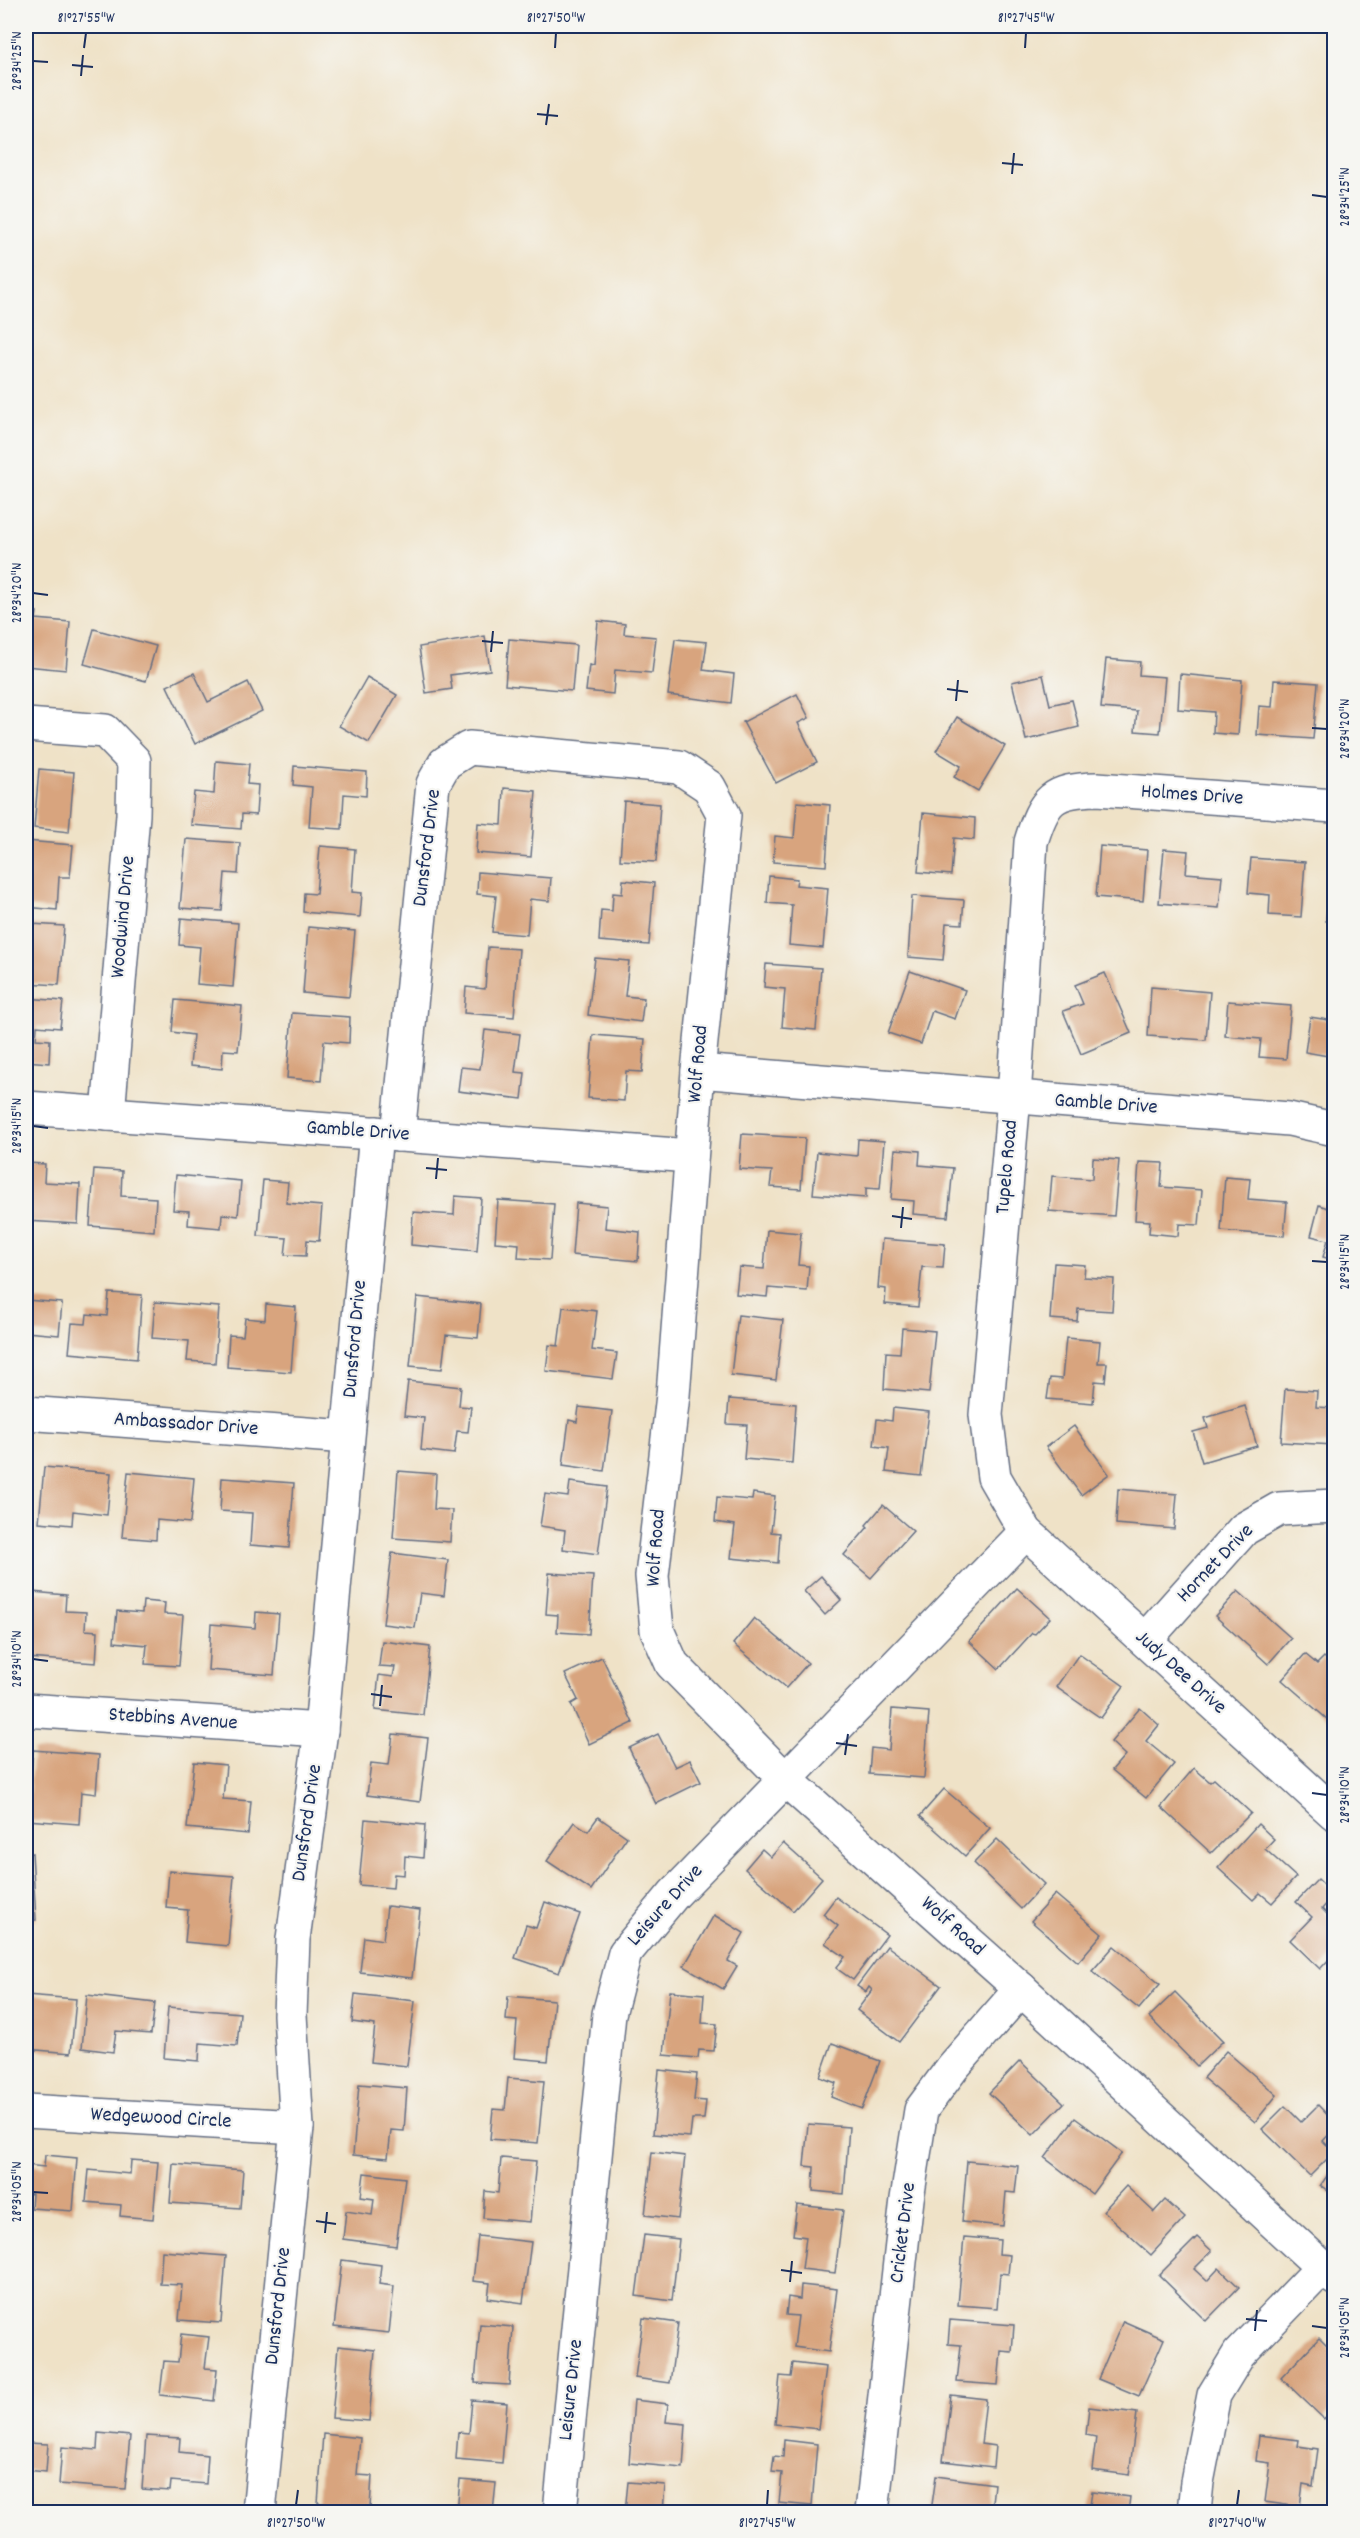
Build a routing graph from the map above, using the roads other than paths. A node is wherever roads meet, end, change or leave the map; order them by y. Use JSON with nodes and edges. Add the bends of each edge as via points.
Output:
{"nodes":[{"id":1,"x":26,"y":725,"type":"edge"},
{"id":2,"x":569,"y":757,"type":"joint"},
{"id":3,"x":1052,"y":798,"type":"joint"},
{"id":4,"x":1335,"y":806,"type":"edge"},
{"id":5,"x":698,"y":1071,"type":"junction"},
{"id":6,"x":1014,"y":1097,"type":"junction"},
{"id":7,"x":26,"y":1108,"type":"edge"},
{"id":8,"x":108,"y":1113,"type":"junction"},
{"id":9,"x":1335,"y":1129,"type":"edge"},
{"id":10,"x":387,"y":1134,"type":"junction"},
{"id":11,"x":691,"y":1156,"type":"junction"},
{"id":12,"x":26,"y":1413,"type":"edge"},
{"id":13,"x":347,"y":1437,"type":"junction"},
{"id":14,"x":1335,"y":1506,"type":"edge"},
{"id":15,"x":1026,"y":1532,"type":"junction"},
{"id":16,"x":1145,"y":1640,"type":"junction"},
{"id":17,"x":26,"y":1710,"type":"edge"},
{"id":18,"x":321,"y":1730,"type":"junction"},
{"id":19,"x":786,"y":1780,"type":"junction"},
{"id":20,"x":1335,"y":1813,"type":"edge"},
{"id":21,"x":1021,"y":1989,"type":"junction"},
{"id":22,"x":26,"y":2111,"type":"edge"},
{"id":23,"x":297,"y":2127,"type":"junction"},
{"id":24,"x":1329,"y":2273,"type":"edge"},
{"id":25,"x":259,"y":2512,"type":"edge"},
{"id":26,"x":560,"y":2512,"type":"edge"},
{"id":27,"x":872,"y":2512,"type":"edge"},
{"id":28,"x":1194,"y":2512,"type":"edge"}],
"edges":[{"from":1,"to":8,"type":"street","name":"Woodwind Drive","via":[[105,731],[134,761]]},
{"from":2,"to":5,"type":"street","name":"Wolf Road","via":[[680,767],[709,787],[724,815]]},
{"from":2,"to":10,"type":"street","name":"Dunsford Drive","via":[[469,748],[445,763],[434,784]]},
{"from":3,"to":4,"type":"street","name":"Holmes Drive","via":[[1073,790],[1097,789]]},
{"from":3,"to":6,"type":"street","name":"Tupelo Road","via":[[1039,817],[1031,842]]},
{"from":5,"to":6,"type":"street","name":"Gamble Drive"},
{"from":5,"to":11,"type":"street","name":"Wolf Road"},
{"from":6,"to":9,"type":"street","name":"Gamble Drive","via":[[1289,1119]]},
{"from":6,"to":15,"type":"street","name":"Tupelo Road","via":[[986,1415],[994,1477]]},
{"from":7,"to":8,"type":"street","name":"Gamble Drive"},
{"from":8,"to":10,"type":"street","name":"Gamble Drive"},
{"from":10,"to":11,"type":"street","name":"Gamble Drive"},
{"from":10,"to":13,"type":"street","name":"Dunsford Drive"},
{"from":11,"to":19,"type":"street","name":"Wolf Road","via":[[673,1395],[652,1576],[657,1630],[672,1664]]},
{"from":12,"to":13,"type":"street","name":"Ambassador Drive"},
{"from":13,"to":18,"type":"street","name":"Dunsford Drive"},
{"from":14,"to":16,"type":"street","name":"Hornet Drive","via":[[1279,1509],[1244,1529]]},
{"from":15,"to":16,"type":"street","name":"Judy Dee Drive"},
{"from":15,"to":19,"type":"street","name":"Leisure Drive"},
{"from":16,"to":20,"type":"street","name":"Judy Dee Drive"},
{"from":17,"to":18,"type":"street","name":"Stebbins Avenue"},
{"from":18,"to":23,"type":"street","name":"Dunsford Drive","via":[[293,1939],[290,2014]]},
{"from":19,"to":21,"type":"street","name":"Wolf Road"},
{"from":19,"to":26,"type":"street","name":"Leisure Drive","via":[[674,1894],[625,1953],[609,2014]]},
{"from":21,"to":24,"type":"street","name":"Wolf Road"},
{"from":21,"to":27,"type":"street","name":"Cricket Drive","via":[[921,2110],[907,2199]]},
{"from":22,"to":23,"type":"street","name":"Wedgewood Circle"},
{"from":23,"to":25,"type":"street","name":"Dunsford Drive"},
{"from":24,"to":28,"type":"street","via":[[1239,2354],[1214,2396]]}]}
